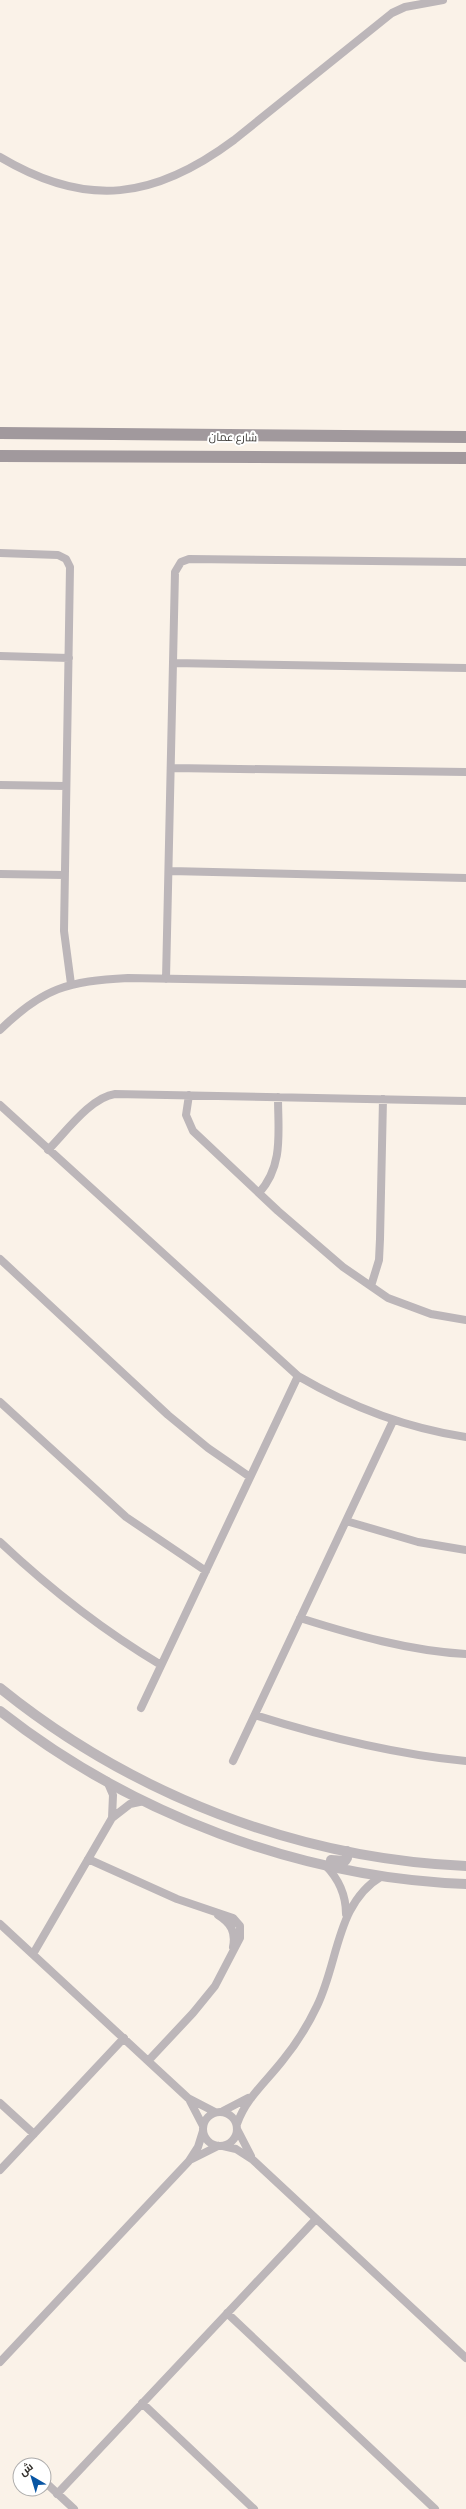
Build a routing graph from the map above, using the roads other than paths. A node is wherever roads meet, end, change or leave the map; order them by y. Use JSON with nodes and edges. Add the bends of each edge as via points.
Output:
{"nodes":[{"id":1,"x":443,"y":0,"type":"edge"},
{"id":2,"x":0,"y":157,"type":"edge"},
{"id":3,"x":0,"y":433,"type":"edge"},
{"id":4,"x":466,"y":437,"type":"edge"},
{"id":5,"x":0,"y":456,"type":"edge"},
{"id":6,"x":466,"y":458,"type":"edge"},
{"id":7,"x":0,"y":553,"type":"edge"},
{"id":8,"x":466,"y":562,"type":"edge"},
{"id":9,"x":0,"y":656,"type":"edge"},
{"id":10,"x":68,"y":658,"type":"junction"},
{"id":11,"x":173,"y":663,"type":"junction"},
{"id":12,"x":466,"y":668,"type":"edge"},
{"id":13,"x":172,"y":768,"type":"junction"},
{"id":14,"x":466,"y":772,"type":"edge"},
{"id":15,"x":0,"y":785,"type":"edge"},
{"id":16,"x":66,"y":786,"type":"junction"},
{"id":17,"x":170,"y":871,"type":"junction"},
{"id":18,"x":0,"y":874,"type":"edge"},
{"id":19,"x":64,"y":875,"type":"junction"},
{"id":20,"x":466,"y":878,"type":"edge"},
{"id":21,"x":166,"y":979,"type":"junction"},
{"id":22,"x":71,"y":984,"type":"junction"},
{"id":23,"x":466,"y":984,"type":"edge"},
{"id":24,"x":0,"y":1030,"type":"edge"},
{"id":25,"x":189,"y":1095,"type":"junction"},
{"id":26,"x":278,"y":1097,"type":"junction"},
{"id":27,"x":383,"y":1099,"type":"junction"},
{"id":28,"x":466,"y":1101,"type":"edge"},
{"id":29,"x":0,"y":1105,"type":"edge"},
{"id":30,"x":48,"y":1150,"type":"junction"},
{"id":31,"x":259,"y":1193,"type":"junction"},
{"id":32,"x":0,"y":1259,"type":"edge"},
{"id":33,"x":371,"y":1286,"type":"junction"},
{"id":34,"x":466,"y":1320,"type":"edge"},
{"id":35,"x":298,"y":1376,"type":"junction"},
{"id":36,"x":0,"y":1402,"type":"edge"},
{"id":37,"x":393,"y":1421,"type":"junction"},
{"id":38,"x":466,"y":1437,"type":"edge"},
{"id":39,"x":250,"y":1477,"type":"junction"},
{"id":40,"x":346,"y":1521,"type":"junction"},
{"id":41,"x":0,"y":1542,"type":"edge"},
{"id":42,"x":466,"y":1550,"type":"edge"},
{"id":43,"x":206,"y":1571,"type":"junction"},
{"id":44,"x":300,"y":1618,"type":"junction"},
{"id":45,"x":466,"y":1654,"type":"edge"},
{"id":46,"x":161,"y":1665,"type":"junction"},
{"id":47,"x":0,"y":1688,"type":"edge"},
{"id":48,"x":140,"y":1708,"type":"dead end"},
{"id":49,"x":0,"y":1711,"type":"edge"},
{"id":50,"x":255,"y":1715,"type":"junction"},
{"id":51,"x":233,"y":1761,"type":"dead end"},
{"id":52,"x":466,"y":1761,"type":"edge"},
{"id":53,"x":107,"y":1781,"type":"junction"},
{"id":54,"x":144,"y":1801,"type":"junction"},
{"id":55,"x":112,"y":1818,"type":"junction"},
{"id":56,"x":347,"y":1851,"type":"junction"},
{"id":57,"x":298,"y":1858,"type":"junction"},
{"id":58,"x":88,"y":1860,"type":"junction"},
{"id":59,"x":325,"y":1865,"type":"junction"},
{"id":60,"x":466,"y":1866,"type":"edge"},
{"id":61,"x":382,"y":1876,"type":"junction"},
{"id":62,"x":466,"y":1884,"type":"edge"},
{"id":63,"x":346,"y":1915,"type":"junction"},
{"id":64,"x":0,"y":1924,"type":"edge"},
{"id":65,"x":33,"y":1954,"type":"junction"},
{"id":66,"x":124,"y":2038,"type":"junction"},
{"id":67,"x":148,"y":2061,"type":"junction"},
{"id":68,"x":250,"y":2097,"type":"junction"},
{"id":69,"x":188,"y":2098,"type":"junction"},
{"id":70,"x":0,"y":2103,"type":"edge"},
{"id":71,"x":219,"y":2112,"type":"junction"},
{"id":72,"x":237,"y":2126,"type":"junction"},
{"id":73,"x":203,"y":2128,"type":"junction"},
{"id":74,"x":34,"y":2134,"type":"junction"},
{"id":75,"x":221,"y":2146,"type":"junction"},
{"id":76,"x":253,"y":2160,"type":"junction"},
{"id":77,"x":189,"y":2161,"type":"junction"},
{"id":78,"x":0,"y":2170,"type":"edge"},
{"id":79,"x":316,"y":2219,"type":"junction"},
{"id":80,"x":227,"y":2313,"type":"junction"},
{"id":81,"x":466,"y":2358,"type":"edge"},
{"id":82,"x":0,"y":2362,"type":"edge"},
{"id":83,"x":142,"y":2403,"type":"junction"},
{"id":84,"x":52,"y":2488,"type":"edge"},
{"id":85,"x":58,"y":2494,"type":"junction"},
{"id":86,"x":74,"y":2509,"type":"edge"},
{"id":87,"x":254,"y":2509,"type":"edge"},
{"id":88,"x":435,"y":2509,"type":"edge"}],
"edges":[{"from":1,"to":2,"type":"street","via":[[405,7],[392,13],[208,160],[172,179],[135,189],[83,189],[43,179]]},
{"from":3,"to":4,"type":"main road","name":"شارع عمان"},
{"from":5,"to":6,"type":"main road","name":"شارع عمان"},
{"from":7,"to":10,"type":"street","via":[[58,555],[68,563],[71,571]]},
{"from":8,"to":11,"type":"street","via":[[185,560],[178,564],[175,572]]},
{"from":9,"to":10,"type":"street"},
{"from":10,"to":16,"type":"street"},
{"from":11,"to":12,"type":"street"},
{"from":11,"to":13,"type":"street"},
{"from":13,"to":14,"type":"street"},
{"from":13,"to":17,"type":"street"},
{"from":15,"to":16,"type":"street"},
{"from":16,"to":19,"type":"street"},
{"from":17,"to":20,"type":"street"},
{"from":17,"to":21,"type":"street"},
{"from":18,"to":19,"type":"street"},
{"from":19,"to":22,"type":"street","via":[[64,932]]},
{"from":21,"to":22,"type":"street","via":[[93,980]]},
{"from":21,"to":23,"type":"street"},
{"from":22,"to":24,"type":"street","via":[[44,994]]},
{"from":25,"to":26,"type":"street"},
{"from":25,"to":30,"type":"street","via":[[106,1095],[93,1104]]},
{"from":25,"to":31,"type":"street","via":[[186,1115],[189,1126]]},
{"from":26,"to":27,"type":"street"},
{"from":26,"to":31,"type":"street","via":[[276,1162],[272,1176]]},
{"from":27,"to":28,"type":"street"},
{"from":27,"to":33,"type":"street","via":[[380,1239],[377,1267]]},
{"from":29,"to":30,"type":"street"},
{"from":30,"to":35,"type":"street"},
{"from":31,"to":33,"type":"street","via":[[325,1254]]},
{"from":32,"to":39,"type":"street","via":[[168,1415],[208,1448]]},
{"from":33,"to":34,"type":"street","via":[[388,1298],[410,1307],[431,1314]]},
{"from":35,"to":37,"type":"street","via":[[324,1392]]},
{"from":35,"to":39,"type":"street"},
{"from":36,"to":43,"type":"street","via":[[121,1512],[157,1540]]},
{"from":37,"to":38,"type":"street","via":[[430,1432]]},
{"from":37,"to":40,"type":"street"},
{"from":39,"to":43,"type":"street"},
{"from":40,"to":42,"type":"street","via":[[418,1542]]},
{"from":40,"to":44,"type":"street"},
{"from":41,"to":46,"type":"street","via":[[69,1603],[111,1634]]},
{"from":43,"to":46,"type":"street"},
{"from":44,"to":45,"type":"street","via":[[405,1646]]},
{"from":44,"to":50,"type":"street"},
{"from":46,"to":48,"type":"street"},
{"from":47,"to":56,"type":"street","via":[[72,1740],[175,1796],[250,1826]]},
{"from":49,"to":53,"type":"street","via":[[57,1751]]},
{"from":50,"to":51,"type":"street"},
{"from":50,"to":52,"type":"street","via":[[334,1739],[387,1751]]},
{"from":53,"to":54,"type":"street"},
{"from":53,"to":55,"type":"street","via":[[113,1795]]},
{"from":54,"to":55,"type":"street","via":[[130,1804]]},
{"from":54,"to":57,"type":"street","via":[[220,1833]]},
{"from":55,"to":58,"type":"street"},
{"from":56,"to":57,"type":"street","via":[[347,1858],[341,1862],[307,1855]]},
{"from":56,"to":60,"type":"street"},
{"from":57,"to":59,"type":"street"},
{"from":58,"to":65,"type":"street"},
{"from":58,"to":67,"type":"street","via":[[213,1912],[228,1922],[233,1930],[232,1954],[204,2000]]},
{"from":59,"to":61,"type":"street"},
{"from":59,"to":63,"type":"street","via":[[340,1884],[345,1899]]},
{"from":61,"to":62,"type":"street"},
{"from":61,"to":63,"type":"street","via":[[361,1892]]},
{"from":63,"to":68,"type":"street","via":[[329,1979],[310,2021],[286,2057]]},
{"from":64,"to":65,"type":"street"},
{"from":65,"to":66,"type":"street"},
{"from":66,"to":67,"type":"street"},
{"from":66,"to":74,"type":"street"},
{"from":67,"to":69,"type":"street"},
{"from":68,"to":71,"type":"street"},
{"from":68,"to":72,"type":"street"},
{"from":69,"to":71,"type":"street"},
{"from":69,"to":73,"type":"street"},
{"from":70,"to":74,"type":"street"},
{"from":71,"to":72,"type":"street","via":[[232,2116]]},
{"from":71,"to":73,"type":"street","via":[[206,2119]]},
{"from":72,"to":75,"type":"street","via":[[231,2142]]},
{"from":72,"to":76,"type":"street"},
{"from":73,"to":75,"type":"street","via":[[206,2139]]},
{"from":73,"to":77,"type":"street","via":[[198,2147]]},
{"from":74,"to":78,"type":"street"},
{"from":75,"to":76,"type":"street","via":[[236,2149]]},
{"from":75,"to":77,"type":"street"},
{"from":76,"to":79,"type":"street"},
{"from":77,"to":82,"type":"street"},
{"from":79,"to":80,"type":"street"},
{"from":79,"to":81,"type":"street"},
{"from":80,"to":83,"type":"street"},
{"from":80,"to":88,"type":"street"},
{"from":83,"to":85,"type":"street"},
{"from":83,"to":87,"type":"street"},
{"from":84,"to":85,"type":"street"},
{"from":85,"to":86,"type":"street"}]}
